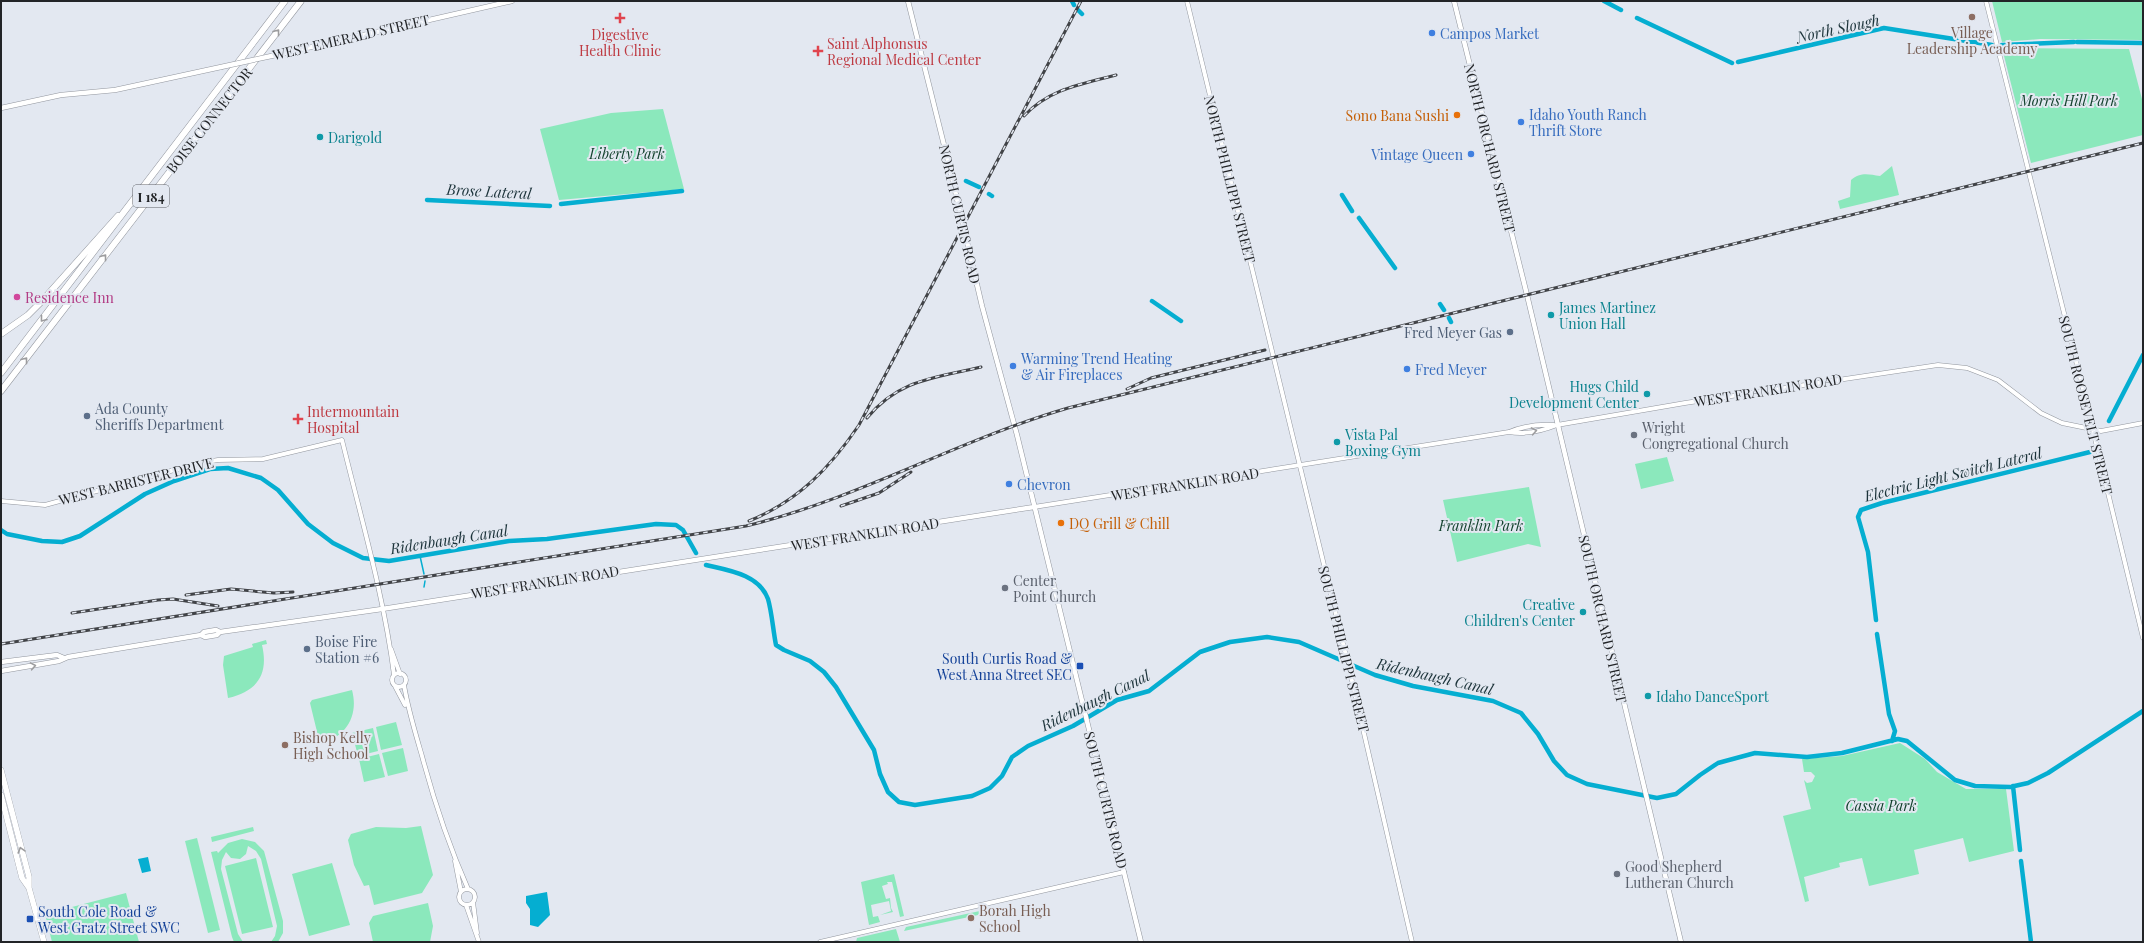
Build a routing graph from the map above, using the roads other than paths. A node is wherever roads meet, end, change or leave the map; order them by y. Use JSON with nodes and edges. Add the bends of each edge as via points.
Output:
{"nodes":[{"id":1,"x":285,"y":1,"type":"edge"},
{"id":2,"x":301,"y":1,"type":"edge"},
{"id":3,"x":512,"y":1,"type":"edge"},
{"id":4,"x":908,"y":1,"type":"edge"},
{"id":5,"x":1187,"y":1,"type":"edge"},
{"id":6,"x":1454,"y":1,"type":"edge"},
{"id":7,"x":1986,"y":1,"type":"edge"},
{"id":8,"x":1,"y":108,"type":"edge"},
{"id":9,"x":144,"y":188,"type":"junction"},
{"id":10,"x":1527,"y":294,"type":"joint"},
{"id":11,"x":1,"y":334,"type":"edge"},
{"id":12,"x":1273,"y":357,"type":"joint"},
{"id":13,"x":1,"y":373,"type":"edge"},
{"id":14,"x":1,"y":391,"type":"edge"},
{"id":15,"x":2143,"y":423,"type":"edge"},
{"id":16,"x":1557,"y":425,"type":"junction"},
{"id":17,"x":1014,"y":426,"type":"joint"},
{"id":18,"x":2092,"y":430,"type":"junction"},
{"id":19,"x":1301,"y":466,"type":"junction"},
{"id":20,"x":1,"y":501,"type":"edge"},
{"id":21,"x":1034,"y":507,"type":"junction"},
{"id":22,"x":382,"y":609,"type":"junction"},
{"id":23,"x":2143,"y":638,"type":"edge"},
{"id":24,"x":390,"y":647,"type":"junction"},
{"id":25,"x":64,"y":658,"type":"junction"},
{"id":26,"x":1,"y":662,"type":"edge"},
{"id":27,"x":1,"y":671,"type":"edge"},
{"id":28,"x":400,"y":674,"type":"junction"},
{"id":29,"x":394,"y":675,"type":"junction"},
{"id":30,"x":404,"y":685,"type":"junction"},
{"id":31,"x":395,"y":686,"type":"junction"},
{"id":32,"x":408,"y":710,"type":"junction"},
{"id":33,"x":1,"y":770,"type":"edge"},
{"id":34,"x":1,"y":795,"type":"edge"},
{"id":35,"x":455,"y":856,"type":"junction"},
{"id":36,"x":1124,"y":872,"type":"junction"},
{"id":37,"x":29,"y":888,"type":"junction"},
{"id":38,"x":468,"y":889,"type":"junction"},
{"id":39,"x":461,"y":892,"type":"junction"},
{"id":40,"x":473,"y":902,"type":"junction"},
{"id":41,"x":466,"y":905,"type":"junction"},
{"id":42,"x":477,"y":936,"type":"junction"},
{"id":43,"x":44,"y":942,"type":"edge"},
{"id":44,"x":479,"y":942,"type":"edge"},
{"id":45,"x":820,"y":942,"type":"edge"},
{"id":46,"x":1141,"y":942,"type":"edge"},
{"id":47,"x":1412,"y":942,"type":"edge"},
{"id":48,"x":1681,"y":942,"type":"edge"}],
"edges":[{"from":1,"to":9,"type":"highway","name":"BOISE CONNECTOR","number":"I 184"},
{"from":14,"to":2,"type":"highway","name":"BOISE CONNECTOR","number":"I 184","one_way":true},
{"from":3,"to":8,"type":"main road","name":"WEST EMERALD STREET","bridge":true,"via":[[115,90],[61,94]]},
{"from":4,"to":17,"type":"main road","name":"NORTH CURTIS ROAD","via":[[982,306]]},
{"from":5,"to":12,"type":"street","name":"NORTH PHILLIPPI STREET"},
{"from":6,"to":10,"type":"main road","name":"NORTH ORCHARD STREET"},
{"from":7,"to":18,"type":"street","name":"SOUTH ROOSEVELT STREET"},
{"from":9,"to":11,"type":"highway","via":[[42,301],[28,315]]},
{"from":9,"to":13,"type":"highway","name":"BOISE CONNECTOR","number":"I 184","one_way":true},
{"from":10,"to":16,"type":"main road","name":"SOUTH ORCHARD STREET"},
{"from":12,"to":19,"type":"street","name":"SOUTH PHILLIPPI STREET"},
{"from":15,"to":18,"type":"street","name":"WEST FRANKLIN ROAD","via":[[2109,430]]},
{"from":16,"to":18,"type":"street","name":"WEST FRANKLIN ROAD","via":[[1924,367],[1950,366],[1979,372],[1998,380],[2041,413],[2062,423]]},
{"from":16,"to":19,"type":"street","name":"WEST FRANKLIN ROAD","via":[[1543,424],[1509,432]]},
{"from":16,"to":48,"type":"main road","name":"SOUTH ORCHARD STREET"},
{"from":17,"to":21,"type":"main road","name":"SOUTH CURTIS ROAD"},
{"from":18,"to":23,"type":"street","name":"SOUTH ROOSEVELT STREET"},
{"from":19,"to":21,"type":"street","name":"WEST FRANKLIN ROAD"},
{"from":19,"to":47,"type":"street","name":"SOUTH PHILLIPPI STREET"},
{"from":20,"to":22,"type":"street","name":"WEST BARRISTER DRIVE","via":[[45,505],[200,463],[263,459],[342,440]]},
{"from":21,"to":22,"type":"main road","name":"WEST FRANKLIN ROAD"},
{"from":21,"to":36,"type":"main road","name":"SOUTH CURTIS ROAD"},
{"from":22,"to":24,"type":"street"},
{"from":22,"to":25,"type":"main road","name":"WEST FRANKLIN ROAD","via":[[220,632],[216,630],[201,635]]},
{"from":24,"to":28,"type":"street"},
{"from":24,"to":29,"type":"street"},
{"from":25,"to":26,"type":"main road","name":"WEST FRANKLIN ROAD","via":[[57,655]]},
{"from":27,"to":25,"type":"main road","name":"WEST FRANKLIN ROAD","one_way":true,"via":[[60,661]]},
{"from":28,"to":29,"type":"street"},
{"from":28,"to":30,"type":"street","via":[[405,678]]},
{"from":29,"to":31,"type":"street","via":[[392,681]]},
{"from":30,"to":31,"type":"street"},
{"from":30,"to":32,"type":"street"},
{"from":31,"to":32,"type":"street"},
{"from":32,"to":35,"type":"street"},
{"from":37,"to":33,"type":"main road","one_way":true,"via":[[29,877]]},
{"from":34,"to":37,"type":"main road","via":[[22,878]]},
{"from":35,"to":38,"type":"street"},
{"from":35,"to":39,"type":"street"},
{"from":36,"to":45,"type":"street"},
{"from":36,"to":46,"type":"main road","name":"SOUTH CURTIS ROAD"},
{"from":37,"to":43,"type":"main road"},
{"from":38,"to":39,"type":"street"},
{"from":38,"to":40,"type":"street","via":[[474,893]]},
{"from":39,"to":41,"type":"street","via":[[460,900]]},
{"from":40,"to":41,"type":"street"},
{"from":40,"to":42,"type":"street"},
{"from":41,"to":42,"type":"street"},
{"from":42,"to":44,"type":"street"}]}
